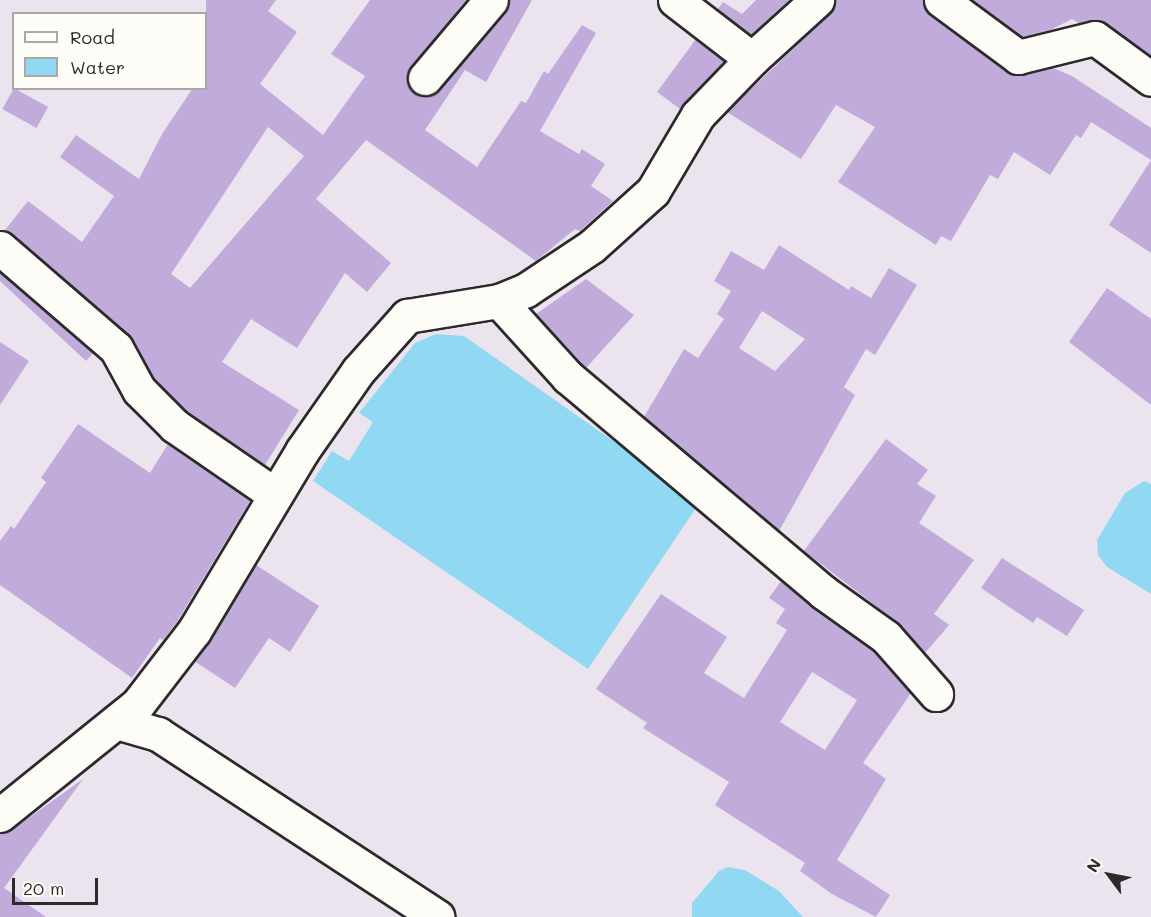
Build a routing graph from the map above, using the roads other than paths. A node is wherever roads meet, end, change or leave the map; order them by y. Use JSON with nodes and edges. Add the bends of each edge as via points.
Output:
{"nodes":[{"id":1,"x":490,"y":0,"type":"edge"},
{"id":2,"x":675,"y":0,"type":"edge"},
{"id":3,"x":817,"y":0,"type":"edge"},
{"id":4,"x":940,"y":0,"type":"edge"},
{"id":5,"x":752,"y":59,"type":"junction"},
{"id":6,"x":425,"y":78,"type":"dead end"},
{"id":7,"x":1151,"y":79,"type":"edge"},
{"id":8,"x":0,"y":248,"type":"edge"},
{"id":9,"x":499,"y":301,"type":"junction"},
{"id":10,"x":274,"y":494,"type":"junction"},
{"id":11,"x":936,"y":694,"type":"dead end"},
{"id":12,"x":116,"y":722,"type":"junction"},
{"id":13,"x":0,"y":815,"type":"edge"},
{"id":14,"x":428,"y":914,"type":"edge"}],
"edges":[{"from":1,"to":6,"type":"street"},
{"from":2,"to":5,"type":"street"},
{"from":3,"to":5,"type":"street"},
{"from":4,"to":7,"type":"street","via":[[1018,57],[1095,38]]},
{"from":5,"to":9,"type":"street","via":[[698,115],[653,191],[592,246],[526,290]]},
{"from":8,"to":10,"type":"street","via":[[116,348],[139,390],[174,426]]},
{"from":9,"to":10,"type":"street","via":[[406,316],[358,371]]},
{"from":9,"to":11,"type":"street","via":[[568,377],[823,592],[886,637]]},
{"from":10,"to":12,"type":"street","via":[[194,631],[136,705]]},
{"from":12,"to":13,"type":"street"},
{"from":12,"to":14,"type":"street","via":[[158,734]]}]}
